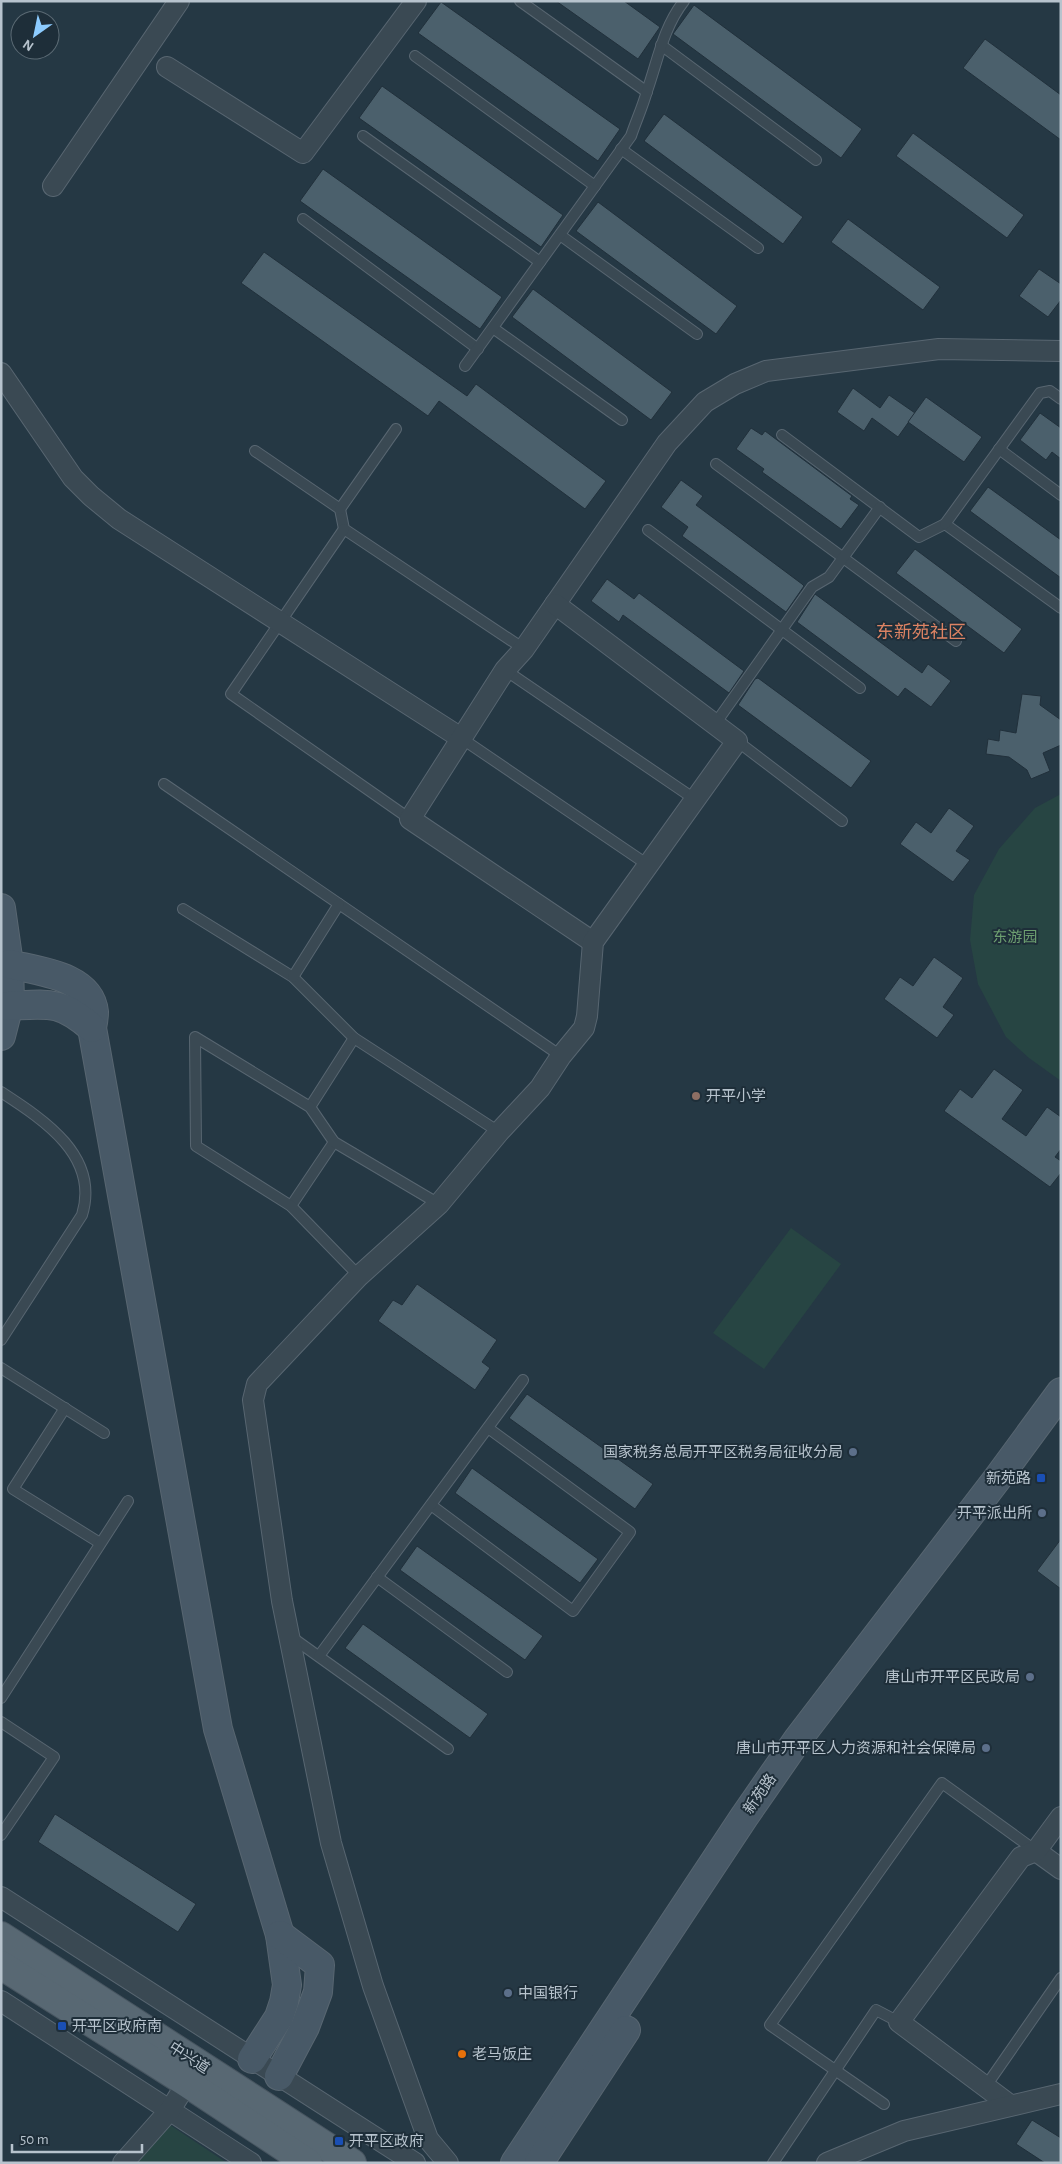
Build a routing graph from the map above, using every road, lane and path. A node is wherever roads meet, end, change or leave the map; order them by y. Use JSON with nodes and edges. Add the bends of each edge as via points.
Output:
{"nodes":[{"id":1,"x":179,"y":1,"type":"edge"},
{"id":2,"x":416,"y":1,"type":"edge"},
{"id":3,"x":520,"y":1,"type":"edge"},
{"id":4,"x":684,"y":1,"type":"edge"},
{"id":5,"x":661,"y":45,"type":"junction"},
{"id":6,"x":415,"y":56,"type":"dead end"},
{"id":7,"x":167,"y":67,"type":"dead end"},
{"id":8,"x":647,"y":92,"type":"junction"},
{"id":9,"x":363,"y":136,"type":"dead end"},
{"id":10,"x":621,"y":149,"type":"junction"},
{"id":11,"x":816,"y":160,"type":"dead end"},
{"id":12,"x":53,"y":186,"type":"dead end"},
{"id":13,"x":595,"y":186,"type":"junction"},
{"id":14,"x":303,"y":219,"type":"dead end"},
{"id":15,"x":560,"y":235,"type":"junction"},
{"id":16,"x":758,"y":248,"type":"dead end"},
{"id":17,"x":540,"y":262,"type":"junction"},
{"id":18,"x":493,"y":328,"type":"junction"},
{"id":19,"x":697,"y":334,"type":"dead end"},
{"id":20,"x":478,"y":349,"type":"junction"},
{"id":21,"x":1061,"y":351,"type":"edge"},
{"id":22,"x":465,"y":366,"type":"dead end"},
{"id":23,"x":1,"y":373,"type":"edge"},
{"id":24,"x":1061,"y":399,"type":"edge"},
{"id":25,"x":622,"y":420,"type":"dead end"},
{"id":26,"x":396,"y":429,"type":"dead end"},
{"id":27,"x":782,"y":435,"type":"dead end"},
{"id":28,"x":999,"y":449,"type":"junction"},
{"id":29,"x":255,"y":451,"type":"dead end"},
{"id":30,"x":716,"y":464,"type":"dead end"},
{"id":31,"x":1061,"y":495,"type":"edge"},
{"id":32,"x":880,"y":508,"type":"junction"},
{"id":33,"x":340,"y":509,"type":"junction"},
{"id":34,"x":945,"y":524,"type":"junction"},
{"id":35,"x":344,"y":529,"type":"junction"},
{"id":36,"x":648,"y":530,"type":"dead end"},
{"id":37,"x":843,"y":558,"type":"junction"},
{"id":38,"x":555,"y":604,"type":"junction"},
{"id":39,"x":1061,"y":608,"type":"edge"},
{"id":40,"x":280,"y":622,"type":"junction"},
{"id":41,"x":782,"y":630,"type":"junction"},
{"id":42,"x":956,"y":641,"type":"dead end"},
{"id":43,"x":524,"y":649,"type":"junction"},
{"id":44,"x":505,"y":670,"type":"junction"},
{"id":45,"x":860,"y":688,"type":"dead end"},
{"id":46,"x":715,"y":724,"type":"junction"},
{"id":47,"x":461,"y":738,"type":"junction"},
{"id":48,"x":737,"y":741,"type":"junction"},
{"id":49,"x":164,"y":784,"type":"dead end"},
{"id":50,"x":696,"y":800,"type":"junction"},
{"id":51,"x":410,"y":819,"type":"junction"},
{"id":52,"x":842,"y":821,"type":"dead end"},
{"id":53,"x":648,"y":865,"type":"junction"},
{"id":54,"x":339,"y":904,"type":"junction"},
{"id":55,"x":1,"y":908,"type":"edge"},
{"id":56,"x":183,"y":909,"type":"dead end"},
{"id":57,"x":593,"y":942,"type":"junction"},
{"id":58,"x":9,"y":964,"type":"junction"},
{"id":59,"x":293,"y":977,"type":"junction"},
{"id":60,"x":8,"y":1006,"type":"junction"},
{"id":61,"x":92,"y":1028,"type":"junction"},
{"id":62,"x":1,"y":1036,"type":"edge"},
{"id":63,"x":354,"y":1038,"type":"junction"},
{"id":64,"x":561,"y":1056,"type":"junction"},
{"id":65,"x":1,"y":1092,"type":"edge"},
{"id":66,"x":310,"y":1107,"type":"junction"},
{"id":67,"x":499,"y":1132,"type":"junction"},
{"id":68,"x":334,"y":1142,"type":"junction"},
{"id":69,"x":439,"y":1204,"type":"junction"},
{"id":70,"x":291,"y":1206,"type":"junction"},
{"id":71,"x":359,"y":1276,"type":"junction"},
{"id":72,"x":1,"y":1340,"type":"edge"},
{"id":73,"x":1,"y":1368,"type":"edge"},
{"id":74,"x":523,"y":1380,"type":"dead end"},
{"id":75,"x":1061,"y":1392,"type":"edge"},
{"id":76,"x":65,"y":1408,"type":"junction"},
{"id":77,"x":1061,"y":1422,"type":"edge"},
{"id":78,"x":488,"y":1428,"type":"junction"},
{"id":79,"x":104,"y":1433,"type":"dead end"},
{"id":80,"x":128,"y":1501,"type":"dead end"},
{"id":81,"x":430,"y":1505,"type":"junction"},
{"id":82,"x":100,"y":1543,"type":"junction"},
{"id":83,"x":377,"y":1577,"type":"junction"},
{"id":84,"x":290,"y":1635,"type":"junction"},
{"id":85,"x":319,"y":1656,"type":"junction"},
{"id":86,"x":507,"y":1672,"type":"dead end"},
{"id":87,"x":1,"y":1698,"type":"edge"},
{"id":88,"x":1,"y":1722,"type":"edge"},
{"id":89,"x":448,"y":1749,"type":"dead end"},
{"id":90,"x":1061,"y":1817,"type":"edge"},
{"id":91,"x":1,"y":1835,"type":"edge"},
{"id":92,"x":1036,"y":1851,"type":"junction"},
{"id":93,"x":1061,"y":1869,"type":"edge"},
{"id":94,"x":1,"y":1897,"type":"edge"},
{"id":95,"x":280,"y":1935,"type":"junction"},
{"id":96,"x":1,"y":1936,"type":"edge"},
{"id":97,"x":1,"y":1965,"type":"edge"},
{"id":98,"x":1061,"y":1978,"type":"edge"},
{"id":99,"x":1,"y":2001,"type":"edge"},
{"id":100,"x":899,"y":2022,"type":"junction"},
{"id":101,"x":252,"y":2059,"type":"junction"},
{"id":102,"x":837,"y":2071,"type":"junction"},
{"id":103,"x":279,"y":2076,"type":"junction"},
{"id":104,"x":187,"y":2083,"type":"junction"},
{"id":105,"x":986,"y":2086,"type":"junction"},
{"id":106,"x":1061,"y":2094,"type":"edge"},
{"id":107,"x":884,"y":2104,"type":"dead end"},
{"id":108,"x":1010,"y":2105,"type":"junction"},
{"id":109,"x":170,"y":2110,"type":"junction"},
{"id":110,"x":123,"y":2163,"type":"edge"},
{"id":111,"x":251,"y":2163,"type":"edge"},
{"id":112,"x":308,"y":2163,"type":"edge"},
{"id":113,"x":352,"y":2163,"type":"edge"},
{"id":114,"x":415,"y":2163,"type":"edge"},
{"id":115,"x":448,"y":2163,"type":"edge"},
{"id":116,"x":515,"y":2163,"type":"edge"},
{"id":117,"x":539,"y":2163,"type":"edge"},
{"id":118,"x":773,"y":2163,"type":"edge"},
{"id":119,"x":826,"y":2163,"type":"edge"}],
"edges":[{"from":1,"to":12,"type":"street"},
{"from":2,"to":7,"type":"street","via":[[303,153]]},
{"from":3,"to":8,"type":"lane"},
{"from":4,"to":5,"type":"lane","via":[[674,14]]},
{"from":5,"to":8,"type":"lane"},
{"from":5,"to":11,"type":"lane"},
{"from":6,"to":13,"type":"lane"},
{"from":8,"to":10,"type":"lane","via":[[631,136]]},
{"from":9,"to":17,"type":"lane"},
{"from":10,"to":13,"type":"lane"},
{"from":10,"to":16,"type":"lane"},
{"from":13,"to":15,"type":"lane"},
{"from":14,"to":20,"type":"lane"},
{"from":15,"to":17,"type":"lane"},
{"from":15,"to":19,"type":"lane"},
{"from":17,"to":18,"type":"lane"},
{"from":18,"to":20,"type":"lane"},
{"from":18,"to":25,"type":"lane"},
{"from":20,"to":22,"type":"lane"},
{"from":21,"to":38,"type":"street","via":[[938,350],[766,371],[735,384],[704,402],[667,443]]},
{"from":23,"to":40,"type":"street","via":[[73,478],[91,496],[119,519]]},
{"from":24,"to":28,"type":"lane","via":[[1050,391],[1040,393]]},
{"from":26,"to":33,"type":"lane"},
{"from":27,"to":32,"type":"lane"},
{"from":28,"to":31,"type":"lane"},
{"from":28,"to":34,"type":"lane"},
{"from":29,"to":33,"type":"lane"},
{"from":30,"to":37,"type":"lane"},
{"from":32,"to":34,"type":"lane","via":[[919,538]]},
{"from":32,"to":37,"type":"lane"},
{"from":33,"to":35,"type":"lane"},
{"from":34,"to":39,"type":"lane"},
{"from":35,"to":40,"type":"lane"},
{"from":35,"to":43,"type":"lane"},
{"from":36,"to":41,"type":"lane"},
{"from":37,"to":41,"type":"lane","via":[[829,577],[812,587]]},
{"from":37,"to":42,"type":"lane"},
{"from":38,"to":43,"type":"street"},
{"from":38,"to":46,"type":"street"},
{"from":40,"to":47,"type":"street"},
{"from":40,"to":51,"type":"lane","via":[[231,694]]},
{"from":41,"to":45,"type":"lane"},
{"from":41,"to":46,"type":"lane"},
{"from":43,"to":44,"type":"street"},
{"from":44,"to":47,"type":"street"},
{"from":44,"to":50,"type":"lane"},
{"from":46,"to":48,"type":"street"},
{"from":47,"to":51,"type":"street"},
{"from":47,"to":53,"type":"lane"},
{"from":48,"to":50,"type":"street"},
{"from":48,"to":52,"type":"lane"},
{"from":49,"to":54,"type":"lane"},
{"from":50,"to":53,"type":"street"},
{"from":51,"to":57,"type":"street"},
{"from":53,"to":57,"type":"street"},
{"from":54,"to":59,"type":"lane"},
{"from":54,"to":64,"type":"lane"},
{"from":55,"to":58,"type":"main road"},
{"from":56,"to":59,"type":"lane"},
{"from":57,"to":64,"type":"street","via":[[584,1028]]},
{"from":58,"to":60,"type":"main road"},
{"from":58,"to":61,"type":"main road","via":[[74,982],[86,992],[94,1011]]},
{"from":59,"to":63,"type":"lane"},
{"from":60,"to":61,"type":"main road","via":[[59,1006],[70,1010]]},
{"from":60,"to":62,"type":"main road"},
{"from":61,"to":95,"type":"main road","via":[[218,1729]]},
{"from":63,"to":66,"type":"lane"},
{"from":63,"to":67,"type":"lane"},
{"from":64,"to":67,"type":"street","via":[[540,1088]]},
{"from":65,"to":72,"type":"lane","via":[[56,1132],[78,1162],[84,1177],[86,1203],[82,1215]]},
{"from":66,"to":68,"type":"lane"},
{"from":66,"to":70,"type":"lane","via":[[195,1036],[196,1146]]},
{"from":67,"to":69,"type":"street"},
{"from":68,"to":69,"type":"lane"},
{"from":68,"to":70,"type":"lane"},
{"from":69,"to":71,"type":"street"},
{"from":70,"to":71,"type":"lane"},
{"from":71,"to":84,"type":"street","via":[[257,1384],[253,1400],[282,1601]]},
{"from":73,"to":76,"type":"lane"},
{"from":74,"to":78,"type":"lane"},
{"from":75,"to":116,"type":"main road","name":"新苑路","via":[[793,1747]]},
{"from":76,"to":79,"type":"lane"},
{"from":76,"to":82,"type":"lane","via":[[13,1489]]},
{"from":77,"to":117,"type":"main road","name":"新苑路","via":[[808,1756]]},
{"from":78,"to":81,"type":"lane"},
{"from":78,"to":81,"type":"lane","via":[[630,1532],[573,1610]]},
{"from":80,"to":82,"type":"lane"},
{"from":81,"to":83,"type":"lane"},
{"from":82,"to":87,"type":"lane"},
{"from":83,"to":85,"type":"lane"},
{"from":83,"to":86,"type":"lane"},
{"from":84,"to":85,"type":"lane"},
{"from":84,"to":115,"type":"street","via":[[331,1843],[370,1977],[428,2138]]},
{"from":85,"to":89,"type":"lane"},
{"from":88,"to":91,"type":"lane","via":[[54,1757]]},
{"from":90,"to":92,"type":"street"},
{"from":92,"to":93,"type":"street"},
{"from":92,"to":100,"type":"street","via":[[1022,1857]]},
{"from":92,"to":102,"type":"lane","via":[[942,1783],[770,2025]]},
{"from":94,"to":101,"type":"street"},
{"from":95,"to":101,"type":"main road","via":[[287,1985],[284,2002],[280,2017]]},
{"from":95,"to":103,"type":"main road","via":[[320,1965],[318,1992],[306,2027]]},
{"from":96,"to":113,"type":"main road","name":"中兴道"},
{"from":97,"to":104,"type":"main road","name":"中兴道"},
{"from":98,"to":105,"type":"lane"},
{"from":99,"to":109,"type":"street"},
{"from":100,"to":102,"type":"lane","via":[[876,2010]]},
{"from":100,"to":105,"type":"street"},
{"from":101,"to":103,"type":"street"},
{"from":102,"to":107,"type":"lane"},
{"from":102,"to":118,"type":"lane"},
{"from":103,"to":114,"type":"street"},
{"from":104,"to":109,"type":"street"},
{"from":104,"to":112,"type":"main road","name":"中兴道"},
{"from":105,"to":108,"type":"street"},
{"from":106,"to":108,"type":"street"},
{"from":108,"to":119,"type":"street","via":[[904,2131]]},
{"from":109,"to":110,"type":"street"},
{"from":109,"to":111,"type":"street"}]}
